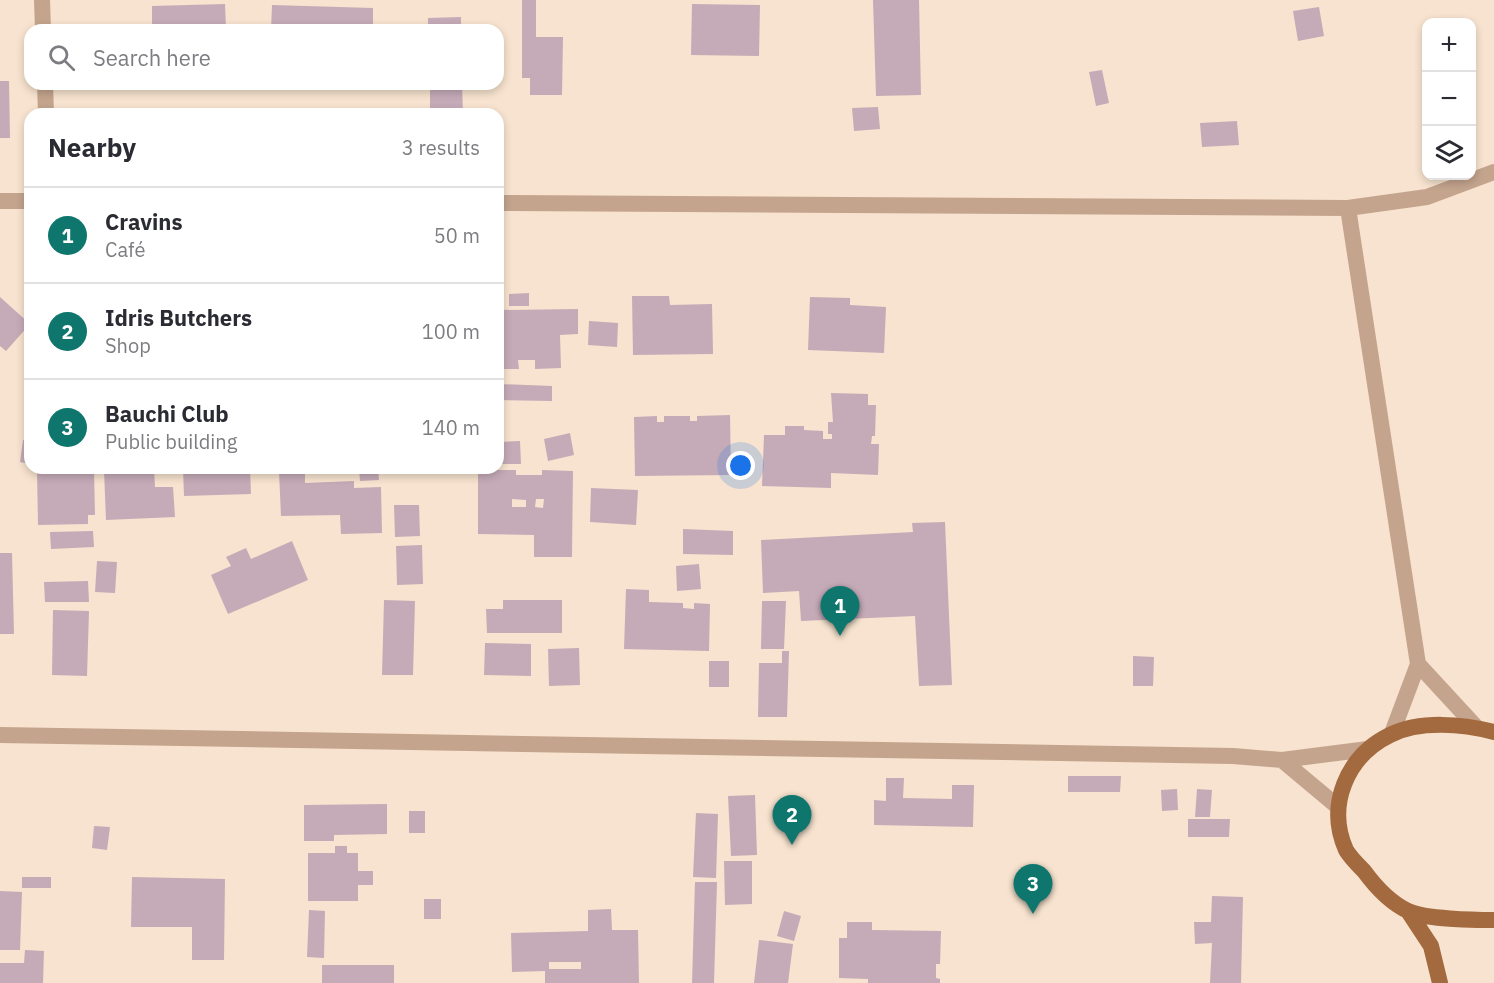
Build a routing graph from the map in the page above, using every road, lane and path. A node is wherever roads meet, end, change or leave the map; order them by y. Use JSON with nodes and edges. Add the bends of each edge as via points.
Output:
{"nodes":[{"id":1,"x":42,"y":0,"type":"edge"},
{"id":2,"x":43,"y":24,"type":"edge"},
{"id":3,"x":45,"y":90,"type":"edge"},
{"id":4,"x":46,"y":108,"type":"edge"},
{"id":5,"x":1494,"y":172,"type":"edge"},
{"id":6,"x":0,"y":201,"type":"edge"},
{"id":7,"x":24,"y":201,"type":"edge"},
{"id":8,"x":504,"y":203,"type":"edge"},
{"id":9,"x":1348,"y":208,"type":"junction"},
{"id":10,"x":1418,"y":664,"type":"junction"},
{"id":11,"x":1477,"y":728,"type":"junction"},
{"id":12,"x":1494,"y":732,"type":"edge"},
{"id":13,"x":1392,"y":734,"type":"junction"},
{"id":14,"x":0,"y":735,"type":"edge"},
{"id":15,"x":1368,"y":749,"type":"junction"},
{"id":16,"x":1282,"y":760,"type":"junction"},
{"id":17,"x":1337,"y":806,"type":"junction"},
{"id":18,"x":1408,"y":911,"type":"junction"},
{"id":19,"x":1494,"y":920,"type":"edge"},
{"id":20,"x":1440,"y":983,"type":"edge"}],
"edges":[{"from":1,"to":2,"type":"street"},
{"from":3,"to":4,"type":"street"},
{"from":5,"to":9,"type":"street","via":[[1427,197]]},
{"from":6,"to":7,"type":"street"},
{"from":8,"to":9,"type":"street"},
{"from":9,"to":10,"type":"street"},
{"from":10,"to":11,"type":"street"},
{"from":10,"to":13,"type":"street"},
{"from":11,"to":12,"type":"main road"},
{"from":11,"to":13,"type":"main road","via":[[1428,725]]},
{"from":13,"to":15,"type":"main road"},
{"from":14,"to":16,"type":"street","via":[[1233,756]]},
{"from":15,"to":16,"type":"street"},
{"from":15,"to":17,"type":"main road","via":[[1346,776]]},
{"from":16,"to":17,"type":"street"},
{"from":17,"to":18,"type":"main road","via":[[1347,850],[1376,887]]},
{"from":18,"to":19,"type":"main road"},
{"from":18,"to":20,"type":"main road","via":[[1431,946]]}]}
